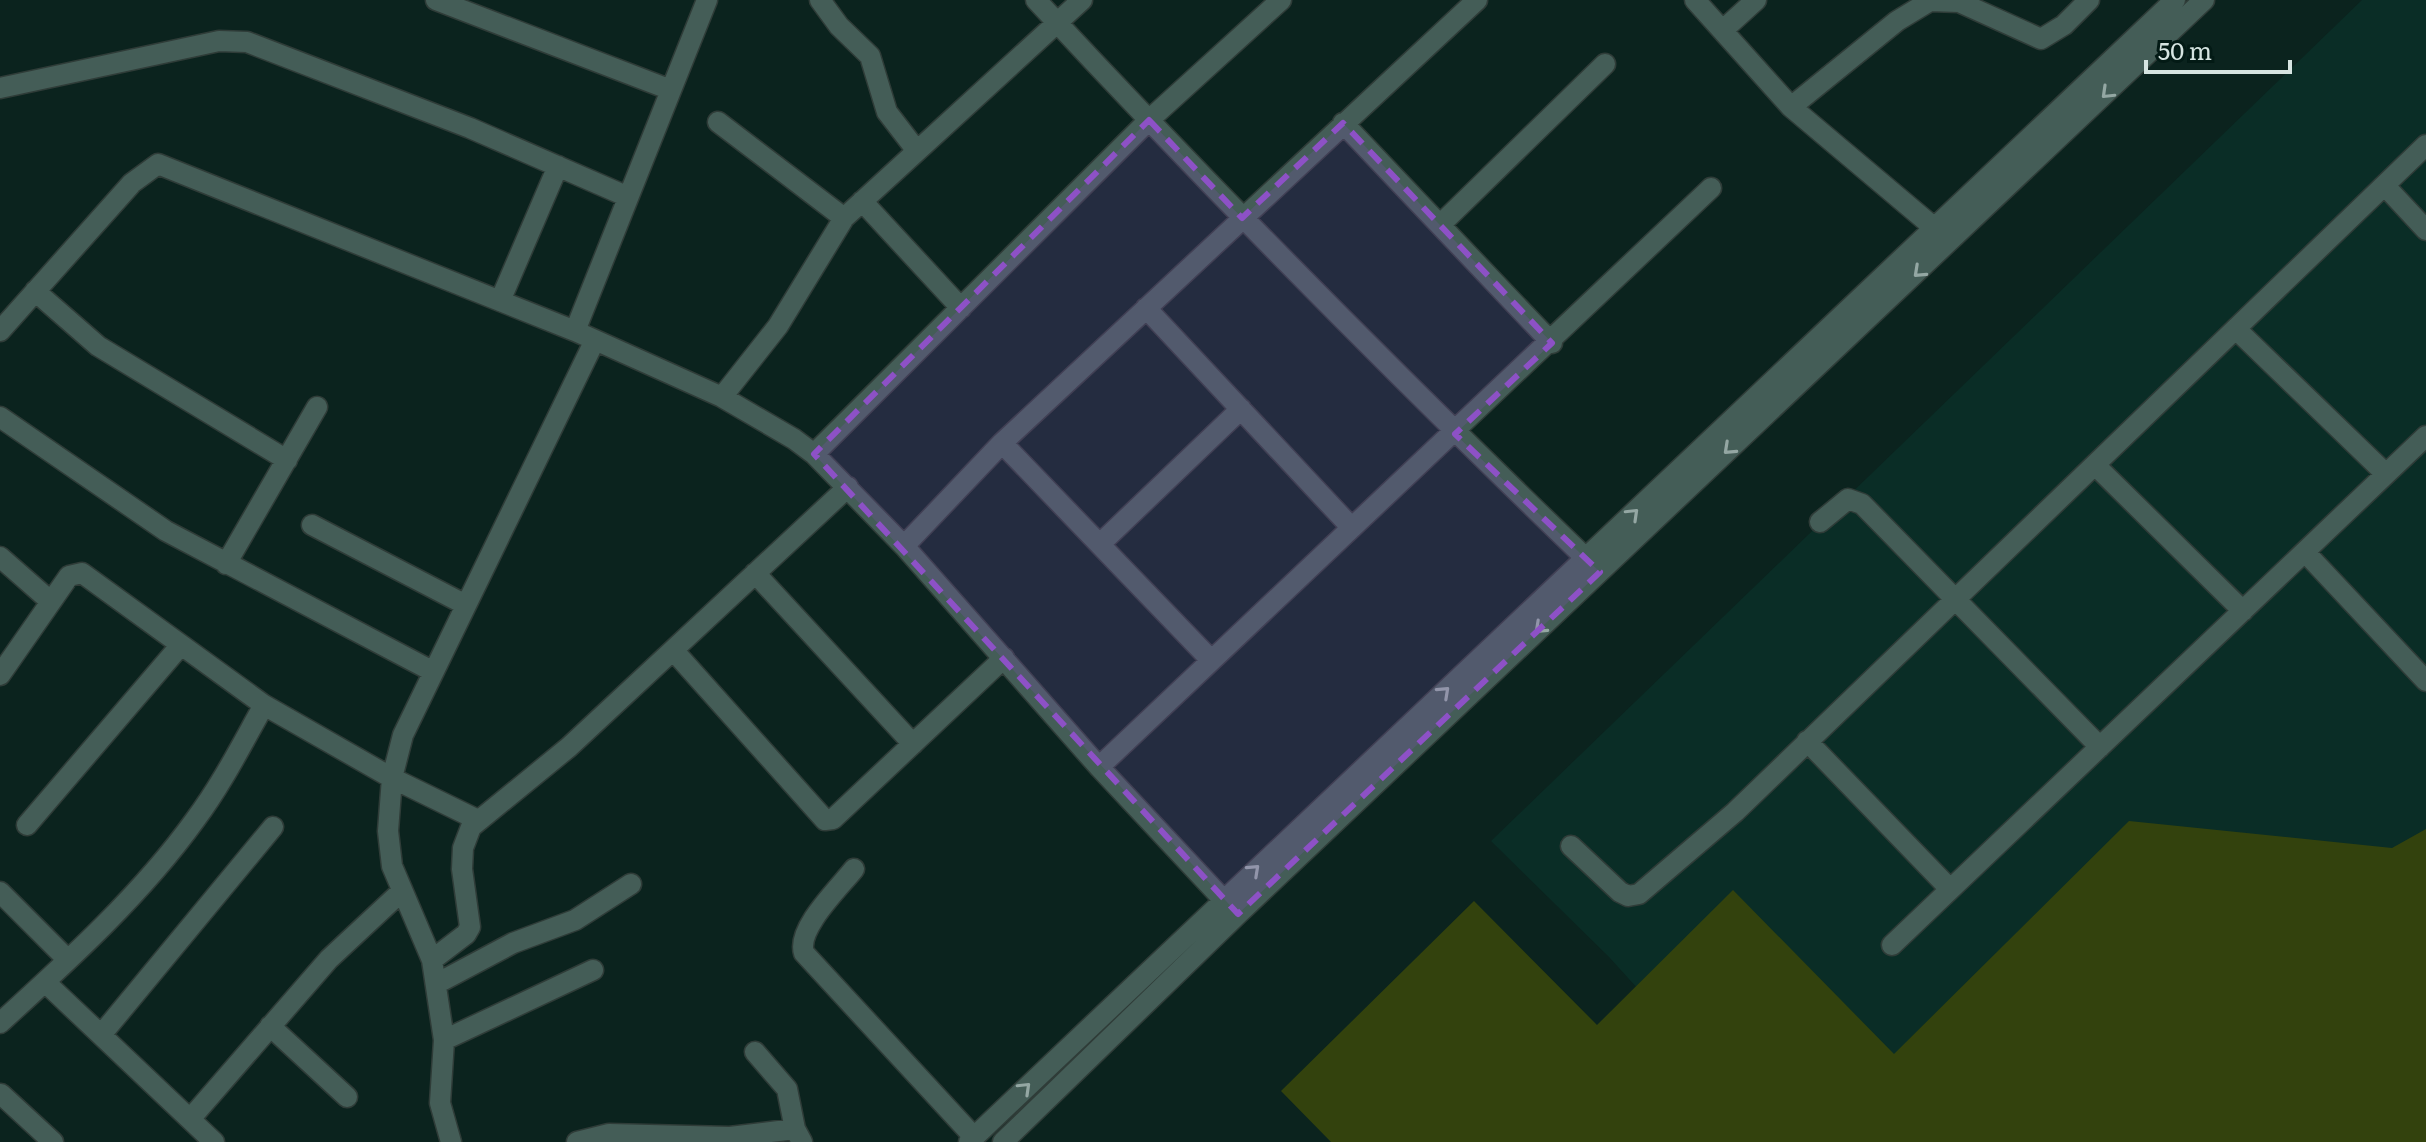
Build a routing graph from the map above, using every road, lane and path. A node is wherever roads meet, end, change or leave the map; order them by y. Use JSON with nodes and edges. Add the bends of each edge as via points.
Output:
{"nodes":[{"id":1,"x":436,"y":0,"type":"edge"},
{"id":2,"x":707,"y":0,"type":"edge"},
{"id":3,"x":820,"y":0,"type":"edge"},
{"id":4,"x":1036,"y":0,"type":"edge"},
{"id":5,"x":1082,"y":0,"type":"edge"},
{"id":6,"x":1281,"y":0,"type":"edge"},
{"id":7,"x":1477,"y":0,"type":"edge"},
{"id":8,"x":1695,"y":0,"type":"edge"},
{"id":9,"x":1756,"y":0,"type":"edge"},
{"id":10,"x":2089,"y":0,"type":"edge"},
{"id":11,"x":2175,"y":0,"type":"edge"},
{"id":12,"x":2204,"y":0,"type":"edge"},
{"id":13,"x":1057,"y":23,"type":"junction"},
{"id":14,"x":1723,"y":30,"type":"junction"},
{"id":15,"x":1605,"y":64,"type":"dead end"},
{"id":16,"x":0,"y":88,"type":"edge"},
{"id":17,"x":671,"y":90,"type":"junction"},
{"id":18,"x":1791,"y":107,"type":"junction"},
{"id":19,"x":1149,"y":120,"type":"junction"},
{"id":20,"x":718,"y":122,"type":"dead end"},
{"id":21,"x":1343,"y":123,"type":"junction"},
{"id":22,"x":2426,"y":145,"type":"edge"},
{"id":23,"x":917,"y":151,"type":"junction"},
{"id":24,"x":558,"y":166,"type":"junction"},
{"id":25,"x":2386,"y":187,"type":"junction"},
{"id":26,"x":1711,"y":188,"type":"dead end"},
{"id":27,"x":626,"y":196,"type":"junction"},
{"id":28,"x":862,"y":201,"type":"junction"},
{"id":29,"x":844,"y":218,"type":"junction"},
{"id":30,"x":1242,"y":218,"type":"junction"},
{"id":31,"x":1442,"y":223,"type":"junction"},
{"id":32,"x":1934,"y":228,"type":"junction"},
{"id":33,"x":2426,"y":230,"type":"edge"},
{"id":34,"x":1951,"y":242,"type":"junction"},
{"id":35,"x":35,"y":291,"type":"junction"},
{"id":36,"x":500,"y":301,"type":"junction"},
{"id":37,"x":961,"y":308,"type":"junction"},
{"id":38,"x":1146,"y":308,"type":"junction"},
{"id":39,"x":2237,"y":330,"type":"junction"},
{"id":40,"x":0,"y":331,"type":"edge"},
{"id":41,"x":575,"y":331,"type":"junction"},
{"id":42,"x":595,"y":340,"type":"junction"},
{"id":43,"x":1552,"y":343,"type":"junction"},
{"id":44,"x":722,"y":397,"type":"junction"},
{"id":45,"x":317,"y":407,"type":"dead end"},
{"id":46,"x":1241,"y":409,"type":"junction"},
{"id":47,"x":0,"y":417,"type":"edge"},
{"id":48,"x":1455,"y":434,"type":"junction"},
{"id":49,"x":2426,"y":436,"type":"edge"},
{"id":50,"x":1002,"y":443,"type":"junction"},
{"id":51,"x":814,"y":454,"type":"junction"},
{"id":52,"x":287,"y":460,"type":"junction"},
{"id":53,"x":2095,"y":465,"type":"junction"},
{"id":54,"x":2386,"y":474,"type":"junction"},
{"id":55,"x":848,"y":487,"type":"junction"},
{"id":56,"x":1820,"y":522,"type":"dead end"},
{"id":57,"x":312,"y":525,"type":"dead end"},
{"id":58,"x":1351,"y":527,"type":"junction"},
{"id":59,"x":1100,"y":544,"type":"junction"},
{"id":60,"x":904,"y":546,"type":"junction"},
{"id":61,"x":2305,"y":552,"type":"junction"},
{"id":62,"x":0,"y":557,"type":"edge"},
{"id":63,"x":226,"y":564,"type":"junction"},
{"id":64,"x":1593,"y":565,"type":"junction"},
{"id":65,"x":755,"y":573,"type":"junction"},
{"id":66,"x":49,"y":600,"type":"junction"},
{"id":67,"x":1955,"y":600,"type":"junction"},
{"id":68,"x":464,"y":604,"type":"junction"},
{"id":69,"x":2243,"y":611,"type":"junction"},
{"id":70,"x":180,"y":646,"type":"junction"},
{"id":71,"x":673,"y":650,"type":"junction"},
{"id":72,"x":1004,"y":658,"type":"junction"},
{"id":73,"x":1210,"y":659,"type":"junction"},
{"id":74,"x":432,"y":671,"type":"junction"},
{"id":75,"x":0,"y":675,"type":"edge"},
{"id":76,"x":2426,"y":681,"type":"edge"},
{"id":77,"x":264,"y":705,"type":"junction"},
{"id":78,"x":1807,"y":741,"type":"junction"},
{"id":79,"x":913,"y":744,"type":"junction"},
{"id":80,"x":2100,"y":747,"type":"junction"},
{"id":81,"x":1099,"y":767,"type":"junction"},
{"id":82,"x":392,"y":778,"type":"junction"},
{"id":83,"x":478,"y":820,"type":"junction"},
{"id":84,"x":27,"y":825,"type":"dead end"},
{"id":85,"x":273,"y":827,"type":"dead end"},
{"id":86,"x":1571,"y":846,"type":"dead end"},
{"id":87,"x":854,"y":869,"type":"dead end"},
{"id":88,"x":631,"y":884,"type":"dead end"},
{"id":89,"x":1950,"y":889,"type":"junction"},
{"id":90,"x":0,"y":892,"type":"edge"},
{"id":91,"x":1223,"y":899,"type":"junction"},
{"id":92,"x":392,"y":900,"type":"junction"},
{"id":93,"x":1238,"y":914,"type":"junction"},
{"id":94,"x":1892,"y":945,"type":"dead end"},
{"id":95,"x":67,"y":959,"type":"junction"},
{"id":96,"x":432,"y":960,"type":"junction"},
{"id":97,"x":593,"y":970,"type":"dead end"},
{"id":98,"x":45,"y":982,"type":"junction"},
{"id":99,"x":436,"y":984,"type":"junction"},
{"id":100,"x":1126,"y":992,"type":"junction"},
{"id":101,"x":1141,"y":1008,"type":"junction"},
{"id":102,"x":0,"y":1023,"type":"edge"},
{"id":103,"x":270,"y":1026,"type":"junction"},
{"id":104,"x":101,"y":1035,"type":"junction"},
{"id":105,"x":444,"y":1040,"type":"junction"},
{"id":106,"x":755,"y":1052,"type":"dead end"},
{"id":107,"x":1,"y":1094,"type":"edge"},
{"id":108,"x":347,"y":1097,"type":"dead end"},
{"id":109,"x":191,"y":1118,"type":"junction"},
{"id":110,"x":798,"y":1136,"type":"edge"},
{"id":111,"x":972,"y":1140,"type":"edge"},
{"id":112,"x":53,"y":1142,"type":"edge"},
{"id":113,"x":214,"y":1142,"type":"edge"},
{"id":114,"x":451,"y":1142,"type":"edge"},
{"id":115,"x":577,"y":1142,"type":"edge"},
{"id":116,"x":1003,"y":1142,"type":"edge"}],
"edges":[{"from":1,"to":17,"type":"street"},
{"from":2,"to":17,"type":"street"},
{"from":3,"to":23,"type":"street","via":[[870,56],[887,112]]},
{"from":4,"to":13,"type":"street"},
{"from":5,"to":13,"type":"street"},
{"from":6,"to":19,"type":"street"},
{"from":7,"to":21,"type":"street"},
{"from":8,"to":14,"type":"street"},
{"from":9,"to":14,"type":"street"},
{"from":10,"to":18,"type":"street","via":[[2041,39],[1959,2],[1930,1],[1897,21]]},
{"from":11,"to":32,"type":"street"},
{"from":12,"to":34,"type":"street","one_way":true},
{"from":13,"to":19,"type":"street"},
{"from":13,"to":23,"type":"street"},
{"from":14,"to":18,"type":"street"},
{"from":15,"to":31,"type":"street"},
{"from":16,"to":24,"type":"street","via":[[233,40],[261,46]]},
{"from":17,"to":27,"type":"street"},
{"from":18,"to":32,"type":"street"},
{"from":19,"to":30,"type":"street"},
{"from":19,"to":37,"type":"street"},
{"from":20,"to":29,"type":"street"},
{"from":21,"to":30,"type":"street"},
{"from":21,"to":31,"type":"street"},
{"from":22,"to":25,"type":"street"},
{"from":23,"to":28,"type":"street"},
{"from":24,"to":27,"type":"street"},
{"from":24,"to":36,"type":"street"},
{"from":25,"to":33,"type":"street"},
{"from":25,"to":39,"type":"street"},
{"from":26,"to":43,"type":"street"},
{"from":27,"to":41,"type":"street"},
{"from":28,"to":29,"type":"street"},
{"from":28,"to":37,"type":"street"},
{"from":29,"to":44,"type":"street","via":[[778,326]]},
{"from":30,"to":38,"type":"street"},
{"from":30,"to":48,"type":"street"},
{"from":31,"to":43,"type":"street"},
{"from":32,"to":34,"type":"street"},
{"from":64,"to":32,"type":"street","one_way":true},
{"from":34,"to":64,"type":"street","one_way":true},
{"from":35,"to":36,"type":"street","via":[[132,183],[158,164]]},
{"from":35,"to":40,"type":"street"},
{"from":35,"to":52,"type":"street","via":[[98,346]]},
{"from":36,"to":41,"type":"street"},
{"from":37,"to":51,"type":"street"},
{"from":38,"to":46,"type":"street"},
{"from":38,"to":50,"type":"street"},
{"from":39,"to":53,"type":"street"},
{"from":39,"to":54,"type":"street"},
{"from":41,"to":42,"type":"street"},
{"from":42,"to":44,"type":"street"},
{"from":42,"to":68,"type":"street"},
{"from":43,"to":48,"type":"street"},
{"from":44,"to":51,"type":"street"},
{"from":45,"to":52,"type":"street"},
{"from":46,"to":58,"type":"street"},
{"from":46,"to":59,"type":"street"},
{"from":47,"to":63,"type":"street","via":[[119,501]]},
{"from":48,"to":58,"type":"street"},
{"from":48,"to":64,"type":"street"},
{"from":49,"to":54,"type":"street"},
{"from":50,"to":59,"type":"street"},
{"from":50,"to":60,"type":"street"},
{"from":51,"to":55,"type":"street"},
{"from":52,"to":63,"type":"street"},
{"from":53,"to":67,"type":"street"},
{"from":53,"to":69,"type":"street"},
{"from":54,"to":61,"type":"street"},
{"from":55,"to":60,"type":"street"},
{"from":55,"to":65,"type":"street"},
{"from":56,"to":67,"type":"street","via":[[1841,502],[1855,500]]},
{"from":57,"to":68,"type":"street"},
{"from":58,"to":73,"type":"street"},
{"from":59,"to":73,"type":"street"},
{"from":60,"to":72,"type":"street"},
{"from":61,"to":69,"type":"street"},
{"from":61,"to":76,"type":"street"},
{"from":62,"to":66,"type":"street"},
{"from":63,"to":74,"type":"street"},
{"from":91,"to":64,"type":"street","one_way":true},
{"from":64,"to":93,"type":"street","one_way":true},
{"from":65,"to":71,"type":"street"},
{"from":65,"to":79,"type":"street"},
{"from":66,"to":70,"type":"street","via":[[69,576],[82,573]]},
{"from":66,"to":75,"type":"street"},
{"from":67,"to":78,"type":"street"},
{"from":67,"to":80,"type":"street"},
{"from":68,"to":74,"type":"street"},
{"from":69,"to":80,"type":"street"},
{"from":70,"to":77,"type":"street"},
{"from":70,"to":84,"type":"street"},
{"from":71,"to":79,"type":"street","via":[[825,820],[833,819]]},
{"from":71,"to":83,"type":"street","via":[[552,763]]},
{"from":72,"to":79,"type":"street"},
{"from":72,"to":81,"type":"street"},
{"from":73,"to":81,"type":"street"},
{"from":74,"to":82,"type":"street","via":[[403,735]]},
{"from":77,"to":82,"type":"street"},
{"from":77,"to":95,"type":"street","via":[[193,823]]},
{"from":78,"to":86,"type":"street","via":[[1735,812],[1639,894],[1620,892]]},
{"from":78,"to":89,"type":"street"},
{"from":80,"to":89,"type":"street"},
{"from":81,"to":91,"type":"street"},
{"from":82,"to":83,"type":"street"},
{"from":82,"to":92,"type":"street"},
{"from":83,"to":96,"type":"street","via":[[463,848],[470,927]]},
{"from":85,"to":104,"type":"street"},
{"from":87,"to":111,"type":"street","via":[[807,928],[804,953]]},
{"from":88,"to":99,"type":"street","via":[[575,920],[513,943]]},
{"from":89,"to":94,"type":"street"},
{"from":90,"to":95,"type":"street"},
{"from":91,"to":93,"type":"street"},
{"from":91,"to":100,"type":"street"},
{"from":92,"to":96,"type":"street"},
{"from":92,"to":103,"type":"street","via":[[339,948]]},
{"from":93,"to":101,"type":"street"},
{"from":95,"to":98,"type":"street"},
{"from":96,"to":99,"type":"street"},
{"from":97,"to":105,"type":"street"},
{"from":98,"to":102,"type":"street"},
{"from":98,"to":104,"type":"street"},
{"from":99,"to":105,"type":"street"},
{"from":100,"to":101,"type":"street"},
{"from":111,"to":100,"type":"street","one_way":true},
{"from":101,"to":116,"type":"street"},
{"from":103,"to":108,"type":"street"},
{"from":103,"to":109,"type":"street"},
{"from":104,"to":109,"type":"street"},
{"from":105,"to":114,"type":"street","via":[[440,1103]]},
{"from":106,"to":110,"type":"street","via":[[787,1089]]},
{"from":107,"to":112,"type":"street"},
{"from":109,"to":113,"type":"street"},
{"from":110,"to":115,"type":"street","via":[[609,1134]]}]}
